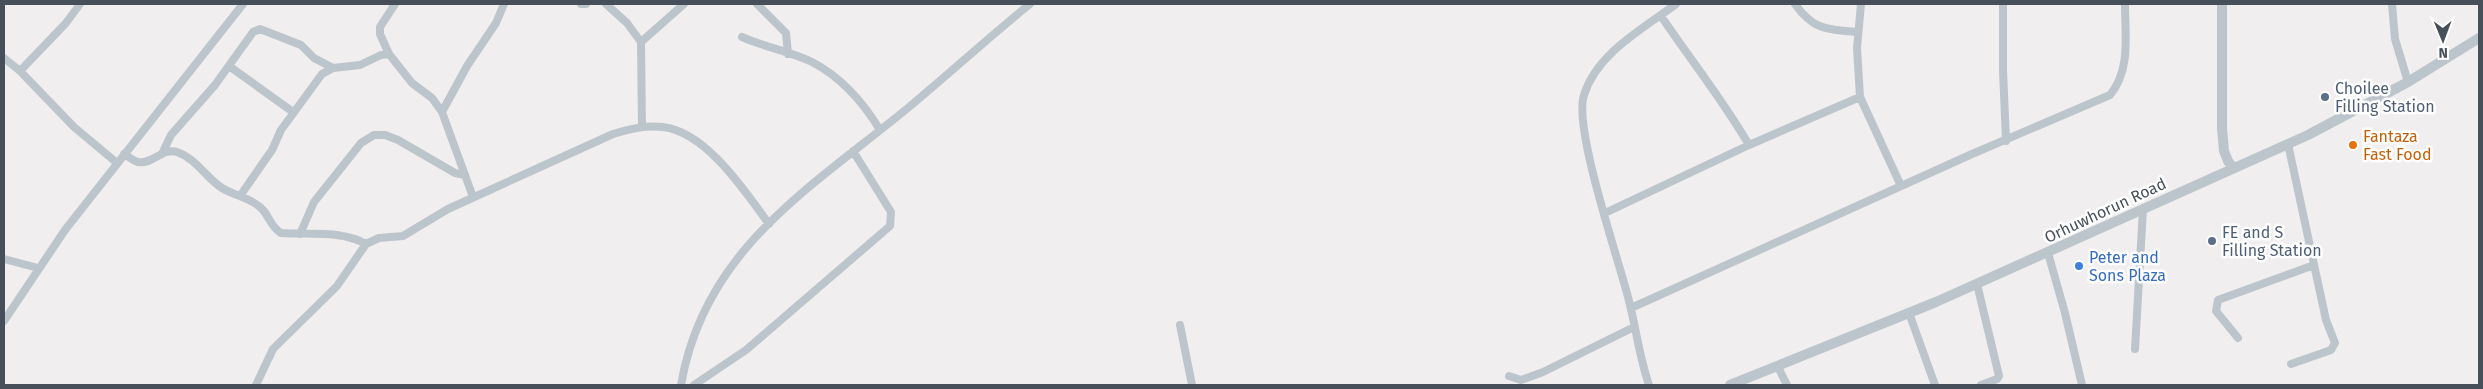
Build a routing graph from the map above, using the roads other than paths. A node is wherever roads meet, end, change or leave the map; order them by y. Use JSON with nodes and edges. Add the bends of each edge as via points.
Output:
{"nodes":[{"id":1,"x":243,"y":4,"type":"edge"},
{"id":2,"x":395,"y":4,"type":"edge"},
{"id":3,"x":504,"y":4,"type":"edge"},
{"id":4,"x":580,"y":4,"type":"edge"},
{"id":5,"x":586,"y":4,"type":"edge"},
{"id":6,"x":606,"y":4,"type":"edge"},
{"id":7,"x":684,"y":4,"type":"edge"},
{"id":8,"x":757,"y":4,"type":"edge"},
{"id":9,"x":1030,"y":4,"type":"edge"},
{"id":10,"x":1676,"y":4,"type":"edge"},
{"id":11,"x":1795,"y":4,"type":"edge"},
{"id":12,"x":1861,"y":4,"type":"edge"},
{"id":13,"x":2003,"y":4,"type":"edge"},
{"id":14,"x":2125,"y":4,"type":"edge"},
{"id":15,"x":2222,"y":4,"type":"edge"},
{"id":16,"x":2392,"y":4,"type":"edge"},
{"id":17,"x":78,"y":5,"type":"edge"},
{"id":18,"x":1661,"y":16,"type":"junction"},
{"id":19,"x":1857,"y":32,"type":"junction"},
{"id":20,"x":742,"y":37,"type":"dead end"},
{"id":21,"x":2479,"y":38,"type":"edge"},
{"id":22,"x":641,"y":42,"type":"junction"},
{"id":23,"x":389,"y":54,"type":"junction"},
{"id":24,"x":788,"y":54,"type":"junction"},
{"id":25,"x":4,"y":58,"type":"edge"},
{"id":26,"x":229,"y":66,"type":"junction"},
{"id":27,"x":333,"y":68,"type":"junction"},
{"id":28,"x":20,"y":72,"type":"junction"},
{"id":29,"x":2408,"y":82,"type":"junction"},
{"id":30,"x":1860,"y":97,"type":"junction"},
{"id":31,"x":293,"y":112,"type":"junction"},
{"id":32,"x":442,"y":112,"type":"junction"},
{"id":33,"x":642,"y":126,"type":"junction"},
{"id":34,"x":880,"y":130,"type":"junction"},
{"id":35,"x":2006,"y":141,"type":"junction"},
{"id":36,"x":2288,"y":144,"type":"junction"},
{"id":37,"x":1749,"y":145,"type":"junction"},
{"id":38,"x":853,"y":151,"type":"junction"},
{"id":39,"x":124,"y":154,"type":"junction"},
{"id":40,"x":162,"y":154,"type":"junction"},
{"id":41,"x":117,"y":164,"type":"junction"},
{"id":42,"x":2233,"y":168,"type":"junction"},
{"id":43,"x":466,"y":175,"type":"junction"},
{"id":44,"x":1901,"y":186,"type":"junction"},
{"id":45,"x":240,"y":196,"type":"junction"},
{"id":46,"x":473,"y":198,"type":"junction"},
{"id":47,"x":2143,"y":209,"type":"junction"},
{"id":48,"x":1605,"y":213,"type":"junction"},
{"id":49,"x":768,"y":224,"type":"junction"},
{"id":50,"x":300,"y":234,"type":"junction"},
{"id":51,"x":366,"y":244,"type":"junction"},
{"id":52,"x":2048,"y":254,"type":"junction"},
{"id":53,"x":4,"y":259,"type":"edge"},
{"id":54,"x":2314,"y":265,"type":"junction"},
{"id":55,"x":38,"y":268,"type":"junction"},
{"id":56,"x":1977,"y":284,"type":"junction"},
{"id":57,"x":1631,"y":308,"type":"junction"},
{"id":58,"x":1909,"y":313,"type":"junction"},
{"id":59,"x":4,"y":321,"type":"edge"},
{"id":60,"x":1180,"y":325,"type":"dead end"},
{"id":61,"x":1634,"y":328,"type":"junction"},
{"id":62,"x":2238,"y":338,"type":"dead end"},
{"id":63,"x":2135,"y":349,"type":"dead end"},
{"id":64,"x":2291,"y":364,"type":"dead end"},
{"id":65,"x":1778,"y":367,"type":"junction"},
{"id":66,"x":1509,"y":376,"type":"dead end"},
{"id":67,"x":256,"y":385,"type":"edge"},
{"id":68,"x":681,"y":385,"type":"edge"},
{"id":69,"x":694,"y":385,"type":"edge"},
{"id":70,"x":1192,"y":385,"type":"edge"},
{"id":71,"x":1649,"y":385,"type":"edge"},
{"id":72,"x":1730,"y":385,"type":"edge"},
{"id":73,"x":1787,"y":385,"type":"edge"},
{"id":74,"x":1934,"y":385,"type":"edge"},
{"id":75,"x":1981,"y":385,"type":"edge"},
{"id":76,"x":2082,"y":385,"type":"edge"}],
"edges":[{"from":1,"to":39,"type":"street"},
{"from":2,"to":23,"type":"street","via":[[379,30]]},
{"from":3,"to":32,"type":"street","via":[[496,23]]},
{"from":4,"to":5,"type":"street"},
{"from":6,"to":22,"type":"street"},
{"from":7,"to":22,"type":"street"},
{"from":8,"to":24,"type":"street","via":[[786,32]]},
{"from":9,"to":34,"type":"street"},
{"from":10,"to":18,"type":"street"},
{"from":11,"to":19,"type":"street","via":[[1816,26]]},
{"from":12,"to":19,"type":"street"},
{"from":13,"to":35,"type":"street"},
{"from":14,"to":35,"type":"street","via":[[2125,62],[2118,86],[2110,95]]},
{"from":15,"to":42,"type":"street","via":[[2222,128],[2224,151]]},
{"from":16,"to":29,"type":"street","via":[[2395,39]]},
{"from":17,"to":28,"type":"street","via":[[66,23]]},
{"from":18,"to":37,"type":"street","via":[[1733,117]]},
{"from":18,"to":48,"type":"street","via":[[1614,51],[1595,70],[1583,96],[1582,113],[1588,147]]},
{"from":19,"to":30,"type":"street"},
{"from":20,"to":24,"type":"street"},
{"from":21,"to":29,"type":"street","name":"Orhuwhorun Road"},
{"from":22,"to":33,"type":"street"},
{"from":23,"to":27,"type":"street","via":[[381,54],[360,65]]},
{"from":23,"to":32,"type":"street","via":[[412,83],[432,98]]},
{"from":24,"to":34,"type":"street","via":[[811,61],[832,74],[868,111]]},
{"from":25,"to":28,"type":"street"},
{"from":26,"to":27,"type":"street","via":[[253,32],[260,29],[301,45],[314,58]]},
{"from":26,"to":31,"type":"street"},
{"from":26,"to":40,"type":"street","via":[[171,135]]},
{"from":27,"to":31,"type":"street","via":[[322,74]]},
{"from":28,"to":41,"type":"street","via":[[54,108]]},
{"from":29,"to":36,"type":"street","name":"Orhuwhorun Road"},
{"from":30,"to":37,"type":"street"},
{"from":30,"to":44,"type":"street"},
{"from":31,"to":45,"type":"street","via":[[272,150]]},
{"from":32,"to":43,"type":"street"},
{"from":33,"to":46,"type":"street","via":[[613,134]]},
{"from":33,"to":49,"type":"street","via":[[684,132],[699,142]]},
{"from":34,"to":38,"type":"street"},
{"from":35,"to":44,"type":"street"},
{"from":36,"to":42,"type":"street","name":"Orhuwhorun Road"},
{"from":36,"to":54,"type":"street"},
{"from":37,"to":48,"type":"street"},
{"from":38,"to":49,"type":"street"},
{"from":38,"to":69,"type":"street","via":[[891,212],[890,226],[746,350]]},
{"from":39,"to":40,"type":"street","via":[[137,162],[147,162]]},
{"from":39,"to":41,"type":"street"},
{"from":40,"to":45,"type":"street","via":[[178,152],[222,188]]},
{"from":41,"to":55,"type":"street"},
{"from":42,"to":47,"type":"street","name":"Orhuwhorun Road"},
{"from":43,"to":46,"type":"street"},
{"from":43,"to":50,"type":"street","via":[[455,173],[398,140],[374,135],[361,143],[333,176],[314,202]]},
{"from":44,"to":57,"type":"street"},
{"from":45,"to":50,"type":"street","via":[[263,210],[281,233]]},
{"from":46,"to":51,"type":"street","via":[[403,236],[379,238]]},
{"from":47,"to":52,"type":"street","name":"Orhuwhorun Road"},
{"from":47,"to":63,"type":"street"},
{"from":48,"to":57,"type":"street"},
{"from":49,"to":68,"type":"street","via":[[735,260],[698,321],[686,356]]},
{"from":50,"to":51,"type":"street","via":[[340,234]]},
{"from":51,"to":67,"type":"street","via":[[337,286],[274,349]]},
{"from":52,"to":56,"type":"street","name":"Orhuwhorun Road"},
{"from":52,"to":76,"type":"street"},
{"from":53,"to":55,"type":"street"},
{"from":54,"to":62,"type":"street","via":[[2218,300],[2216,311]]},
{"from":54,"to":64,"type":"street","via":[[2334,347]]},
{"from":55,"to":59,"type":"street"},
{"from":56,"to":58,"type":"street","name":"Orhuwhorun Road"},
{"from":56,"to":75,"type":"street","via":[[1999,376]]},
{"from":57,"to":61,"type":"street"},
{"from":58,"to":65,"type":"street","name":"Orhuwhorun Road"},
{"from":58,"to":74,"type":"street"},
{"from":60,"to":70,"type":"street"},
{"from":61,"to":66,"type":"street","via":[[1543,372],[1521,380]]},
{"from":61,"to":71,"type":"street"},
{"from":65,"to":72,"type":"street","name":"Orhuwhorun Road"},
{"from":65,"to":73,"type":"street"}]}
